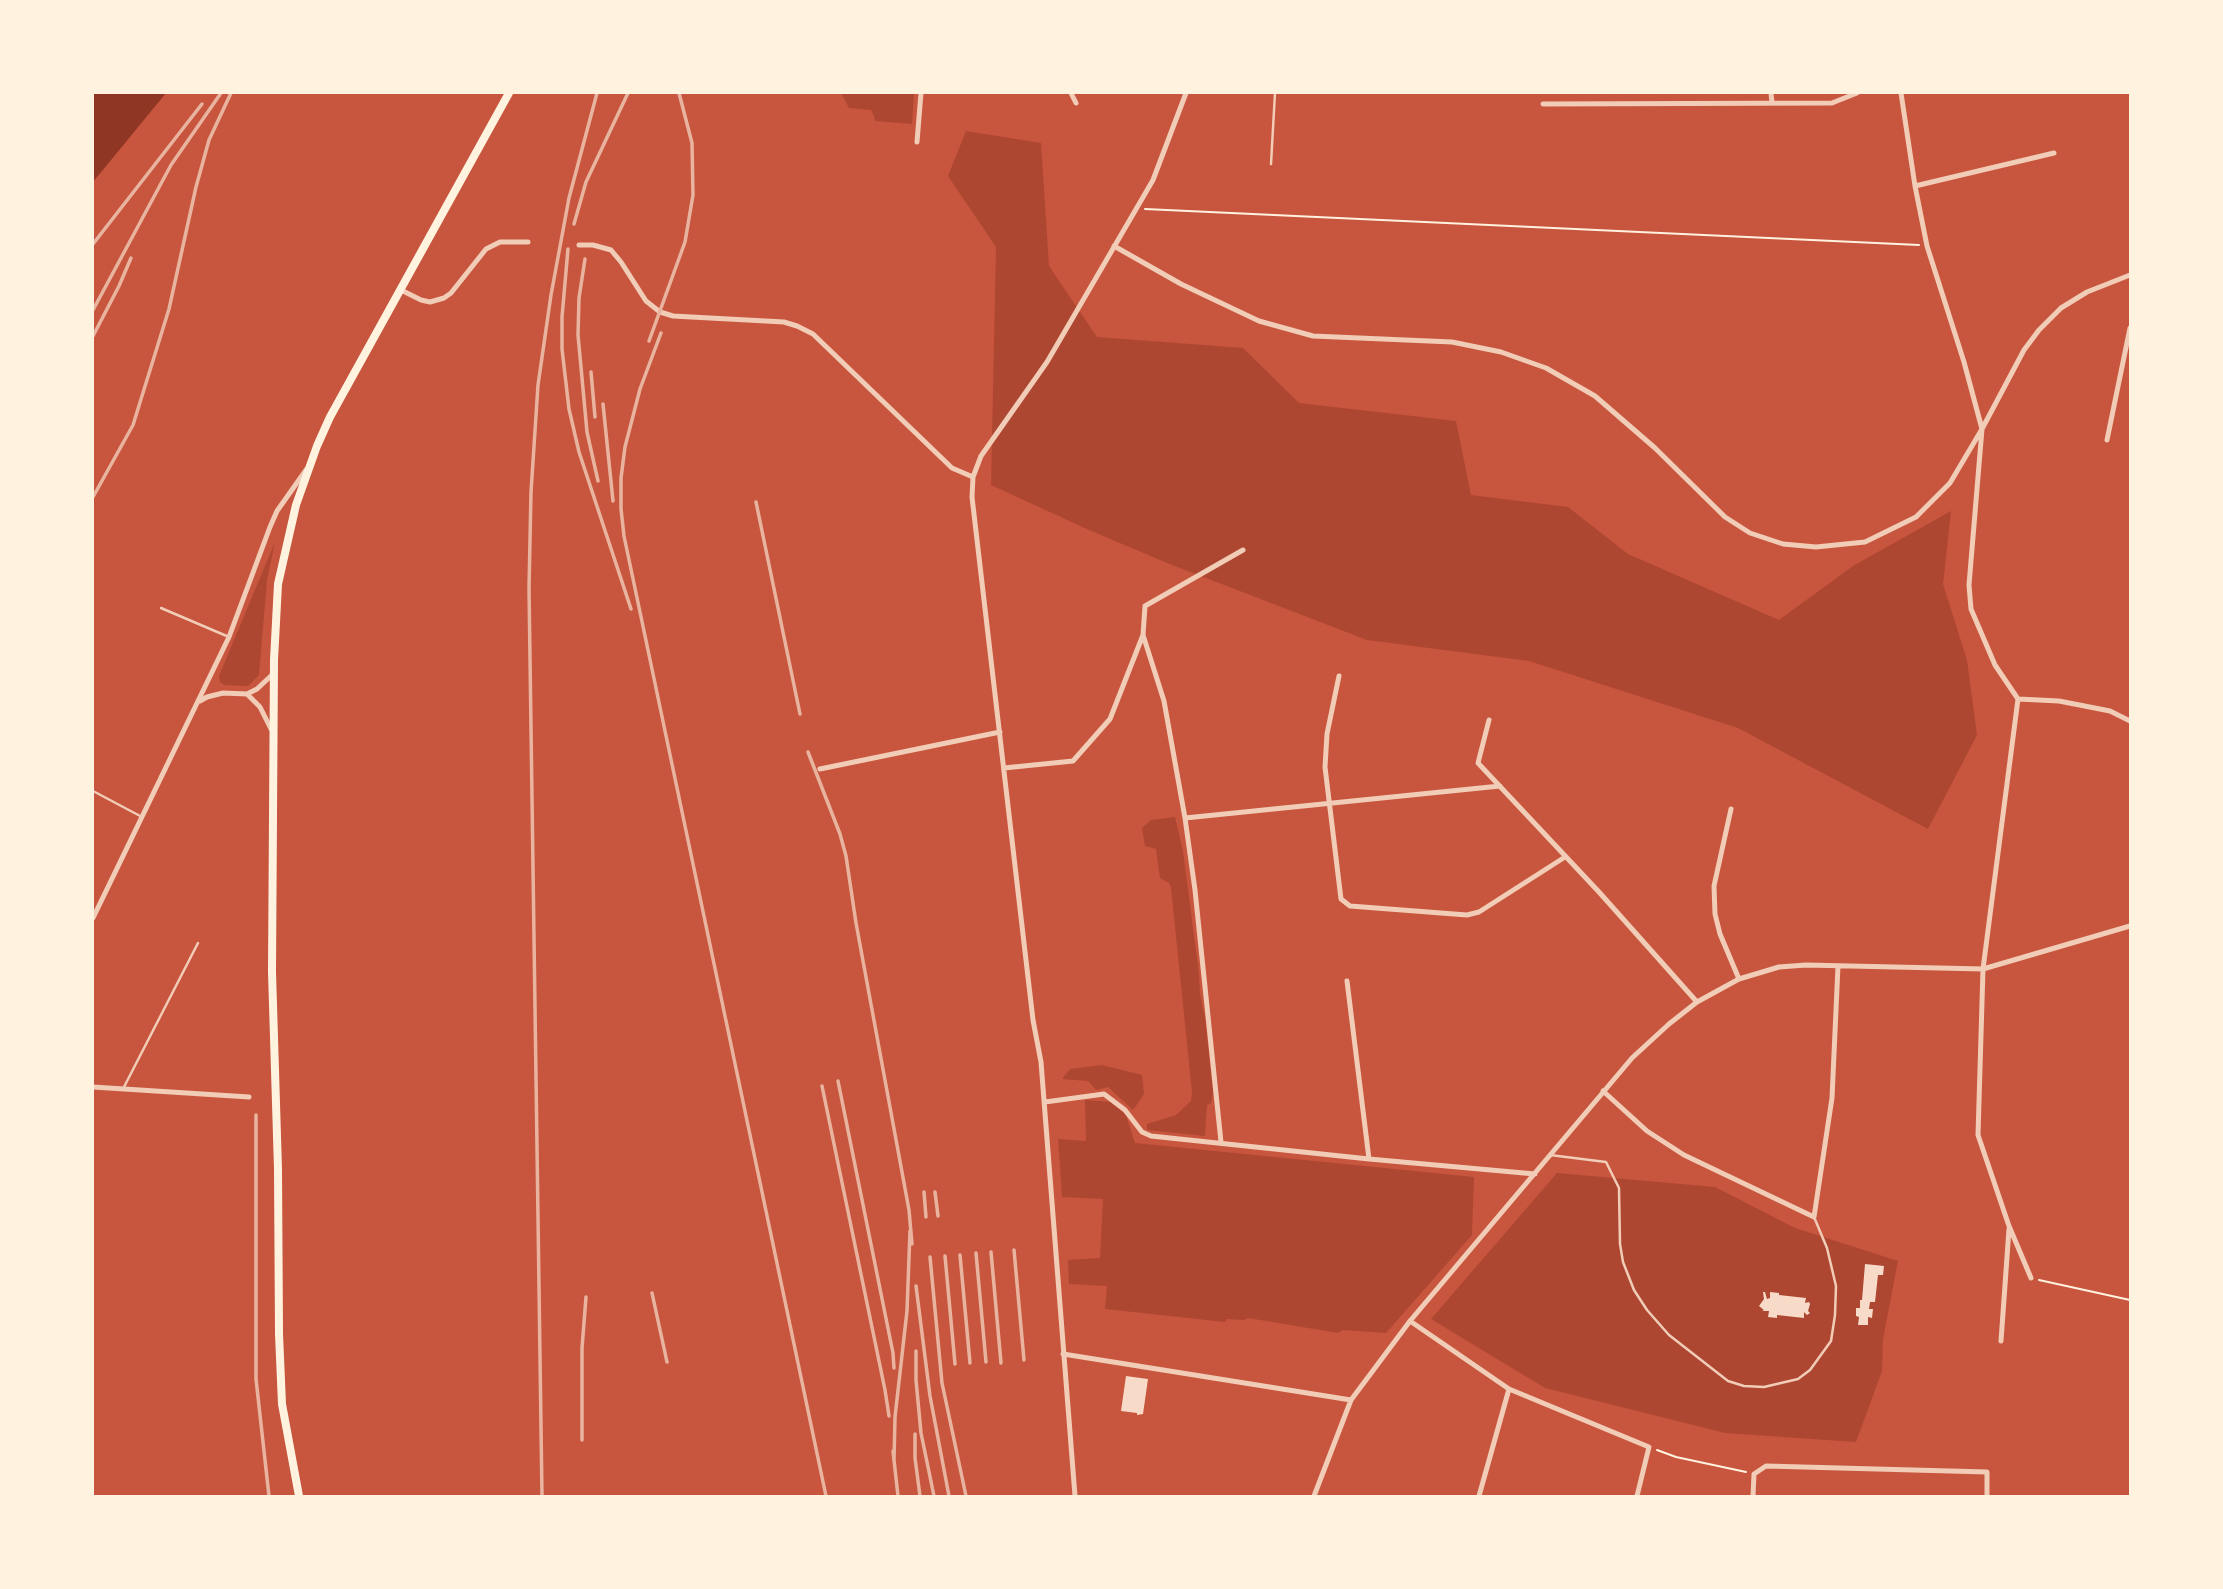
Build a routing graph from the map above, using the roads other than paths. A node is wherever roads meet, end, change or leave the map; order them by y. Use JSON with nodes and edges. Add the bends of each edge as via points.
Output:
{"nodes":[{"id":1,"x":509,"y":93,"type":"edge"},
{"id":2,"x":921,"y":93,"type":"edge"},
{"id":3,"x":1071,"y":93,"type":"edge"},
{"id":4,"x":1186,"y":93,"type":"edge"},
{"id":5,"x":1275,"y":93,"type":"edge"},
{"id":6,"x":1771,"y":93,"type":"edge"},
{"id":7,"x":1857,"y":93,"type":"edge"},
{"id":8,"x":1901,"y":93,"type":"edge"},
{"id":9,"x":1076,"y":103,"type":"dead end"},
{"id":10,"x":1772,"y":103,"type":"junction"},
{"id":11,"x":1543,"y":104,"type":"dead end"},
{"id":12,"x":917,"y":142,"type":"dead end"},
{"id":13,"x":2054,"y":153,"type":"dead end"},
{"id":14,"x":1271,"y":164,"type":"dead end"},
{"id":15,"x":1915,"y":186,"type":"junction"},
{"id":16,"x":528,"y":242,"type":"dead end"},
{"id":17,"x":579,"y":245,"type":"dead end"},
{"id":18,"x":1114,"y":246,"type":"junction"},
{"id":19,"x":2130,"y":275,"type":"edge"},
{"id":20,"x":401,"y":290,"type":"junction"},
{"id":21,"x":2130,"y":328,"type":"edge"},
{"id":22,"x":1982,"y":429,"type":"junction"},
{"id":23,"x":2107,"y":440,"type":"dead end"},
{"id":24,"x":309,"y":467,"type":"junction"},
{"id":25,"x":973,"y":477,"type":"junction"},
{"id":26,"x":1243,"y":550,"type":"dead end"},
{"id":27,"x":161,"y":608,"type":"dead end"},
{"id":28,"x":1143,"y":635,"type":"junction"},
{"id":29,"x":229,"y":637,"type":"junction"},
{"id":30,"x":273,"y":674,"type":"junction"},
{"id":31,"x":1339,"y":676,"type":"dead end"},
{"id":32,"x":247,"y":694,"type":"junction"},
{"id":33,"x":2018,"y":699,"type":"junction"},
{"id":34,"x":198,"y":703,"type":"junction"},
{"id":35,"x":1489,"y":720,"type":"dead end"},
{"id":36,"x":2130,"y":721,"type":"edge"},
{"id":37,"x":1000,"y":732,"type":"junction"},
{"id":38,"x":273,"y":733,"type":"junction"},
{"id":39,"x":1004,"y":768,"type":"junction"},
{"id":40,"x":820,"y":769,"type":"dead end"},
{"id":41,"x":1500,"y":786,"type":"junction"},
{"id":42,"x":93,"y":791,"type":"edge"},
{"id":43,"x":1328,"y":803,"type":"junction"},
{"id":44,"x":1731,"y":809,"type":"dead end"},
{"id":45,"x":143,"y":817,"type":"junction"},
{"id":46,"x":1185,"y":818,"type":"junction"},
{"id":47,"x":1565,"y":857,"type":"junction"},
{"id":48,"x":93,"y":918,"type":"edge"},
{"id":49,"x":2130,"y":926,"type":"edge"},
{"id":50,"x":198,"y":943,"type":"dead end"},
{"id":51,"x":1838,"y":966,"type":"junction"},
{"id":52,"x":1983,"y":969,"type":"junction"},
{"id":53,"x":1739,"y":979,"type":"junction"},
{"id":54,"x":1347,"y":981,"type":"dead end"},
{"id":55,"x":1697,"y":1002,"type":"junction"},
{"id":56,"x":93,"y":1087,"type":"edge"},
{"id":57,"x":123,"y":1090,"type":"junction"},
{"id":58,"x":1603,"y":1091,"type":"junction"},
{"id":59,"x":249,"y":1097,"type":"dead end"},
{"id":60,"x":1045,"y":1102,"type":"junction"},
{"id":61,"x":1221,"y":1142,"type":"junction"},
{"id":62,"x":1549,"y":1155,"type":"junction"},
{"id":63,"x":1369,"y":1159,"type":"junction"},
{"id":64,"x":1535,"y":1174,"type":"junction"},
{"id":65,"x":1814,"y":1217,"type":"junction"},
{"id":66,"x":2009,"y":1226,"type":"junction"},
{"id":67,"x":2031,"y":1278,"type":"road end"},
{"id":68,"x":1410,"y":1321,"type":"junction"},
{"id":69,"x":2001,"y":1341,"type":"dead end"},
{"id":70,"x":1063,"y":1354,"type":"junction"},
{"id":71,"x":1509,"y":1389,"type":"junction"},
{"id":72,"x":1351,"y":1400,"type":"junction"},
{"id":73,"x":299,"y":1496,"type":"edge"},
{"id":74,"x":1075,"y":1496,"type":"edge"},
{"id":75,"x":1314,"y":1496,"type":"edge"},
{"id":76,"x":1479,"y":1496,"type":"edge"},
{"id":77,"x":1637,"y":1496,"type":"edge"},
{"id":78,"x":1753,"y":1496,"type":"edge"},
{"id":79,"x":1987,"y":1496,"type":"edge"}],
"edges":[{"from":1,"to":20,"type":"main road"},
{"from":2,"to":12,"type":"street"},
{"from":3,"to":9,"type":"street"},
{"from":4,"to":18,"type":"street","via":[[1153,180]]},
{"from":5,"to":14,"type":"lane"},
{"from":6,"to":10,"type":"street"},
{"from":7,"to":10,"type":"street","via":[[1832,103]]},
{"from":8,"to":15,"type":"street"},
{"from":10,"to":11,"type":"street"},
{"from":13,"to":15,"type":"street"},
{"from":15,"to":22,"type":"street","via":[[1927,246]]},
{"from":16,"to":20,"type":"street","via":[[508,241],[486,249],[444,298],[430,302]]},
{"from":17,"to":25,"type":"street","via":[[611,250],[646,301],[660,312],[784,322],[813,334],[952,468]]},
{"from":18,"to":22,"type":"street","via":[[1259,321],[1313,336],[1452,342],[1546,368],[1595,396],[1625,420],[1725,517],[1750,533],[1783,544],[1816,547],[1865,542],[1916,517],[1950,483]]},
{"from":18,"to":25,"type":"street","via":[[1047,362],[981,456]]},
{"from":19,"to":22,"type":"street","via":[[2061,308],[2039,330]]},
{"from":20,"to":24,"type":"main road","via":[[342,392]]},
{"from":21,"to":23,"type":"street"},
{"from":22,"to":33,"type":"street","via":[[1971,609],[1995,665]]},
{"from":24,"to":29,"type":"street","via":[[270,527]]},
{"from":24,"to":30,"type":"main road","via":[[281,569]]},
{"from":25,"to":37,"type":"street"},
{"from":26,"to":28,"type":"street","via":[[1146,606]]},
{"from":27,"to":29,"type":"lane"},
{"from":28,"to":39,"type":"street","via":[[1110,719],[1073,761]]},
{"from":28,"to":46,"type":"street","via":[[1164,701]]},
{"from":29,"to":34,"type":"street"},
{"from":30,"to":32,"type":"street"},
{"from":30,"to":38,"type":"main road"},
{"from":31,"to":43,"type":"street","via":[[1327,734]]},
{"from":32,"to":34,"type":"street","via":[[223,693]]},
{"from":32,"to":38,"type":"street","via":[[260,706]]},
{"from":33,"to":36,"type":"street","via":[[2110,711]]},
{"from":33,"to":52,"type":"street"},
{"from":34,"to":45,"type":"street"},
{"from":35,"to":41,"type":"street","via":[[1478,763]]},
{"from":37,"to":39,"type":"street"},
{"from":37,"to":40,"type":"street"},
{"from":38,"to":73,"type":"main road","via":[[272,985],[280,1375]]},
{"from":39,"to":60,"type":"street"},
{"from":41,"to":43,"type":"street"},
{"from":41,"to":47,"type":"street"},
{"from":42,"to":45,"type":"lane"},
{"from":43,"to":46,"type":"street"},
{"from":43,"to":47,"type":"street","via":[[1341,899],[1350,906],[1467,915],[1479,912]]},
{"from":44,"to":53,"type":"street","via":[[1714,895],[1720,934]]},
{"from":45,"to":48,"type":"street"},
{"from":46,"to":61,"type":"street"},
{"from":47,"to":55,"type":"street"},
{"from":49,"to":52,"type":"street"},
{"from":50,"to":57,"type":"lane"},
{"from":51,"to":52,"type":"street"},
{"from":51,"to":53,"type":"street","via":[[1779,967]]},
{"from":51,"to":65,"type":"street","via":[[1832,1098]]},
{"from":52,"to":66,"type":"street","via":[[1978,1135]]},
{"from":53,"to":55,"type":"street"},
{"from":54,"to":63,"type":"street"},
{"from":55,"to":58,"type":"street","via":[[1632,1058]]},
{"from":56,"to":57,"type":"street"},
{"from":57,"to":59,"type":"street"},
{"from":58,"to":62,"type":"street"},
{"from":58,"to":65,"type":"street","via":[[1647,1131],[1685,1154]]},
{"from":60,"to":61,"type":"street","via":[[1104,1094],[1151,1136]]},
{"from":60,"to":70,"type":"street"},
{"from":61,"to":63,"type":"street"},
{"from":62,"to":64,"type":"street"},
{"from":62,"to":65,"type":"lane","via":[[1606,1162],[1619,1188],[1623,1262],[1647,1310],[1679,1343],[1728,1381],[1744,1386],[1764,1387],[1798,1379],[1831,1342],[1836,1286]]},
{"from":63,"to":64,"type":"street"},
{"from":64,"to":68,"type":"street"},
{"from":66,"to":67,"type":"street"},
{"from":66,"to":69,"type":"street"},
{"from":68,"to":71,"type":"street"},
{"from":68,"to":72,"type":"street"},
{"from":70,"to":72,"type":"street"},
{"from":70,"to":74,"type":"street"},
{"from":71,"to":76,"type":"street"},
{"from":71,"to":77,"type":"street","via":[[1649,1447]]},
{"from":72,"to":75,"type":"street"},
{"from":78,"to":79,"type":"street","via":[[1754,1474],[1766,1466],[1987,1472]]}]}
